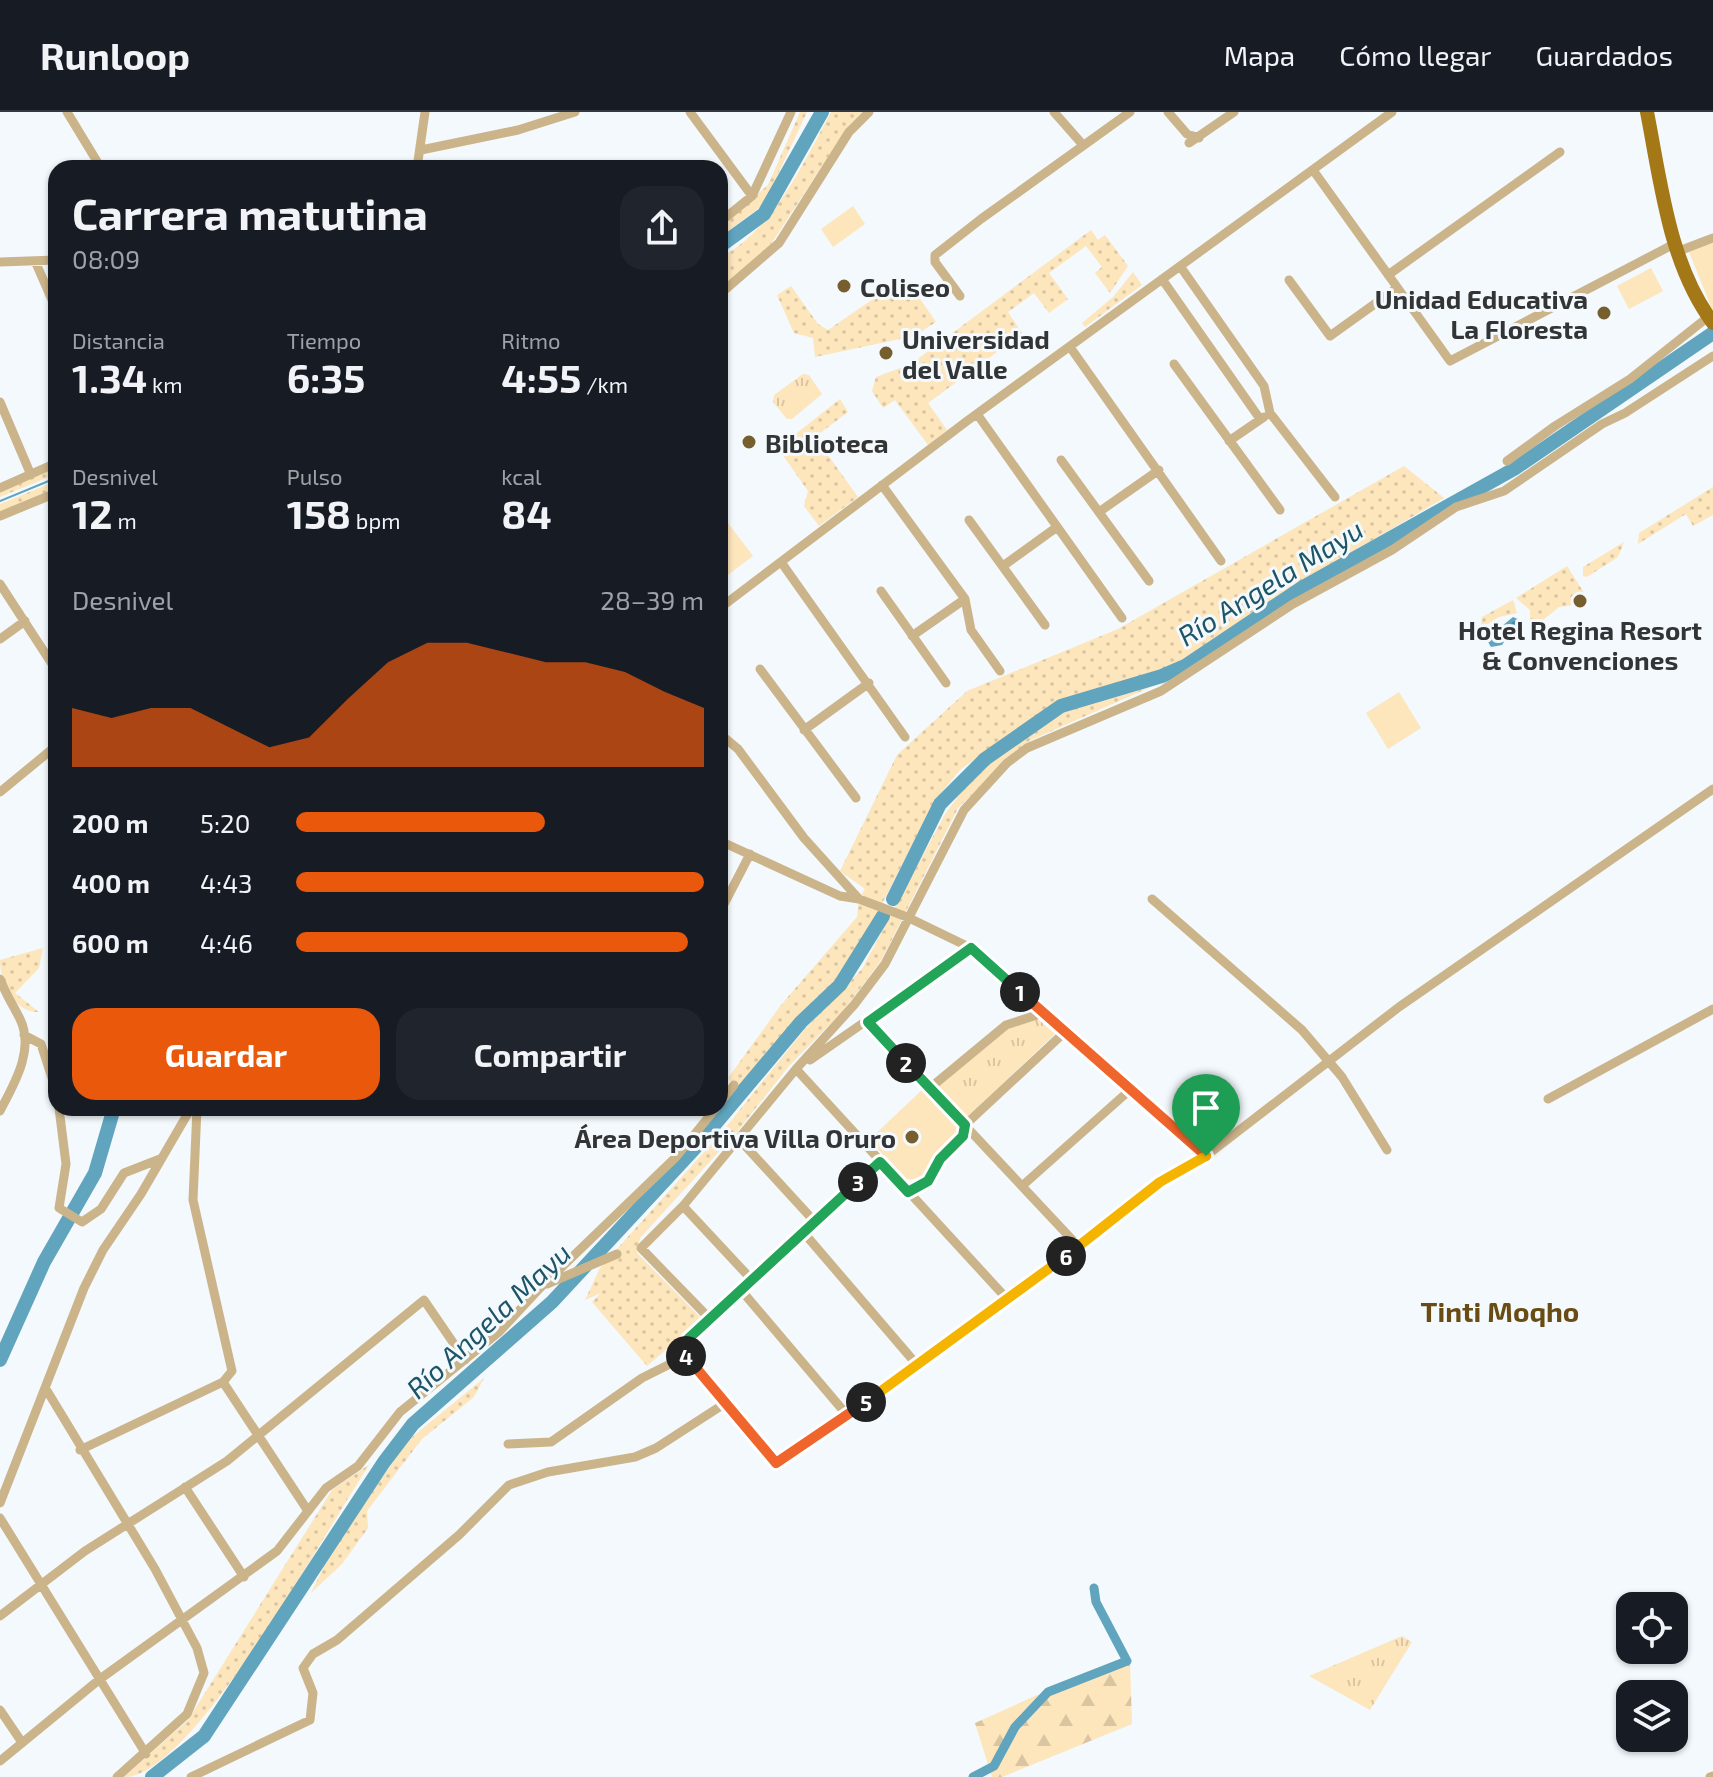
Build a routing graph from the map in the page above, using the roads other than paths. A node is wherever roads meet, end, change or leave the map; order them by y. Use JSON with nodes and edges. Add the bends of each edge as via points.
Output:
{"nodes":[{"id":1,"x":67,"y":112,"type":"edge"},
{"id":2,"x":425,"y":112,"type":"edge"},
{"id":3,"x":575,"y":112,"type":"edge"},
{"id":4,"x":690,"y":112,"type":"edge"},
{"id":5,"x":791,"y":112,"type":"edge"},
{"id":6,"x":869,"y":112,"type":"edge"},
{"id":7,"x":1054,"y":112,"type":"edge"},
{"id":8,"x":1130,"y":112,"type":"edge"},
{"id":9,"x":1168,"y":112,"type":"edge"},
{"id":10,"x":1234,"y":112,"type":"edge"},
{"id":11,"x":1392,"y":112,"type":"edge"},
{"id":12,"x":1647,"y":112,"type":"edge"},
{"id":13,"x":1199,"y":138,"type":"junction"},
{"id":14,"x":1083,"y":145,"type":"junction"},
{"id":15,"x":1191,"y":146,"type":"dead end"},
{"id":16,"x":421,"y":150,"type":"junction"},
{"id":17,"x":1560,"y":152,"type":"dead end"},
{"id":18,"x":96,"y":160,"type":"edge"},
{"id":19,"x":419,"y":160,"type":"edge"},
{"id":20,"x":725,"y":160,"type":"edge"},
{"id":21,"x":728,"y":163,"type":"edge"},
{"id":22,"x":1313,"y":170,"type":"junction"},
{"id":23,"x":752,"y":196,"type":"junction"},
{"id":24,"x":728,"y":216,"type":"edge"},
{"id":25,"x":1713,"y":238,"type":"edge"},
{"id":26,"x":1677,"y":247,"type":"junction"},
{"id":27,"x":48,"y":260,"type":"edge"},
{"id":28,"x":35,"y":261,"type":"junction"},
{"id":29,"x":0,"y":262,"type":"edge"},
{"id":30,"x":1180,"y":266,"type":"junction"},
{"id":31,"x":1388,"y":275,"type":"junction"},
{"id":32,"x":1162,"y":279,"type":"junction"},
{"id":33,"x":1289,"y":280,"type":"dead end"},
{"id":34,"x":728,"y":287,"type":"edge"},
{"id":35,"x":1397,"y":288,"type":"junction"},
{"id":36,"x":48,"y":291,"type":"edge"},
{"id":37,"x":960,"y":296,"type":"dead end"},
{"id":38,"x":1711,"y":320,"type":"edge"},
{"id":39,"x":1070,"y":347,"type":"junction"},
{"id":40,"x":1713,"y":356,"type":"edge"},
{"id":41,"x":1174,"y":364,"type":"dead end"},
{"id":42,"x":0,"y":402,"type":"edge"},
{"id":43,"x":1270,"y":413,"type":"junction"},
{"id":44,"x":977,"y":414,"type":"junction"},
{"id":45,"x":1260,"y":419,"type":"junction"},
{"id":46,"x":1229,"y":441,"type":"junction"},
{"id":47,"x":1061,"y":460,"type":"dead end"},
{"id":48,"x":1507,"y":461,"type":"dead end"},
{"id":49,"x":48,"y":467,"type":"edge"},
{"id":50,"x":1159,"y":470,"type":"junction"},
{"id":51,"x":31,"y":475,"type":"junction"},
{"id":52,"x":882,"y":485,"type":"junction"},
{"id":53,"x":0,"y":488,"type":"edge"},
{"id":54,"x":1335,"y":497,"type":"dead end"},
{"id":55,"x":48,"y":500,"type":"edge"},
{"id":56,"x":1280,"y":510,"type":"dead end"},
{"id":57,"x":1099,"y":512,"type":"junction"},
{"id":58,"x":0,"y":516,"type":"edge"},
{"id":59,"x":969,"y":520,"type":"dead end"},
{"id":60,"x":1057,"y":527,"type":"junction"},
{"id":61,"x":1221,"y":561,"type":"dead end"},
{"id":62,"x":781,"y":562,"type":"junction"},
{"id":63,"x":1003,"y":566,"type":"junction"},
{"id":64,"x":1149,"y":581,"type":"dead end"},
{"id":65,"x":0,"y":584,"type":"edge"},
{"id":66,"x":881,"y":591,"type":"dead end"},
{"id":67,"x":965,"y":599,"type":"junction"},
{"id":68,"x":728,"y":602,"type":"edge"},
{"id":69,"x":1122,"y":618,"type":"dead end"},
{"id":70,"x":25,"y":621,"type":"junction"},
{"id":71,"x":1045,"y":625,"type":"dead end"},
{"id":72,"x":912,"y":636,"type":"junction"},
{"id":73,"x":0,"y":639,"type":"edge"},
{"id":74,"x":48,"y":657,"type":"edge"},
{"id":75,"x":760,"y":669,"type":"dead end"},
{"id":76,"x":1000,"y":671,"type":"dead end"},
{"id":77,"x":869,"y":683,"type":"junction"},
{"id":78,"x":946,"y":683,"type":"dead end"},
{"id":79,"x":804,"y":730,"type":"junction"},
{"id":80,"x":905,"y":737,"type":"dead end"},
{"id":81,"x":728,"y":741,"type":"edge"},
{"id":82,"x":48,"y":753,"type":"edge"},
{"id":83,"x":1713,"y":789,"type":"edge"},
{"id":84,"x":0,"y":792,"type":"edge"},
{"id":85,"x":856,"y":798,"type":"dead end"},
{"id":86,"x":728,"y":844,"type":"edge"},
{"id":87,"x":750,"y":854,"type":"junction"},
{"id":88,"x":728,"y":897,"type":"edge"},
{"id":89,"x":859,"y":899,"type":"junction"},
{"id":90,"x":1152,"y":899,"type":"dead end"},
{"id":91,"x":907,"y":917,"type":"junction"},
{"id":92,"x":971,"y":948,"type":"junction"},
{"id":93,"x":0,"y":979,"type":"edge"},
{"id":94,"x":3,"y":1001,"type":"edge"},
{"id":95,"x":1713,"y":1009,"type":"edge"},
{"id":96,"x":1043,"y":1013,"type":"junction"},
{"id":97,"x":868,"y":1022,"type":"junction"},
{"id":98,"x":1066,"y":1031,"type":"junction"},
{"id":99,"x":24,"y":1035,"type":"junction"},
{"id":100,"x":1329,"y":1063,"type":"junction"},
{"id":101,"x":48,"y":1065,"type":"edge"},
{"id":102,"x":796,"y":1069,"type":"junction"},
{"id":103,"x":734,"y":1085,"type":"dead end"},
{"id":104,"x":930,"y":1088,"type":"junction"},
{"id":105,"x":1131,"y":1089,"type":"junction"},
{"id":106,"x":728,"y":1093,"type":"edge"},
{"id":107,"x":1548,"y":1099,"type":"dead end"},
{"id":108,"x":0,"y":1111,"type":"edge"},
{"id":109,"x":60,"y":1116,"type":"edge"},
{"id":110,"x":189,"y":1116,"type":"edge"},
{"id":111,"x":194,"y":1116,"type":"edge"},
{"id":112,"x":709,"y":1116,"type":"edge"},
{"id":113,"x":965,"y":1125,"type":"junction"},
{"id":114,"x":738,"y":1138,"type":"junction"},
{"id":115,"x":1387,"y":1150,"type":"dead end"},
{"id":116,"x":1206,"y":1156,"type":"junction"},
{"id":117,"x":160,"y":1159,"type":"junction"},
{"id":118,"x":880,"y":1162,"type":"junction"},
{"id":119,"x":1022,"y":1186,"type":"junction"},
{"id":120,"x":908,"y":1192,"type":"junction"},
{"id":121,"x":683,"y":1206,"type":"junction"},
{"id":122,"x":815,"y":1222,"type":"junction"},
{"id":123,"x":804,"y":1233,"type":"junction"},
{"id":124,"x":1079,"y":1247,"type":"junction"},
{"id":125,"x":617,"y":1254,"type":"dead end"},
{"id":126,"x":752,"y":1280,"type":"junction"},
{"id":127,"x":540,"y":1288,"type":"junction"},
{"id":128,"x":741,"y":1290,"type":"junction"},
{"id":129,"x":1008,"y":1300,"type":"junction"},
{"id":130,"x":710,"y":1319,"type":"junction"},
{"id":131,"x":686,"y":1356,"type":"junction"},
{"id":132,"x":465,"y":1360,"type":"junction"},
{"id":133,"x":918,"y":1366,"type":"junction"},
{"id":134,"x":223,"y":1382,"type":"junction"},
{"id":135,"x":46,"y":1389,"type":"junction"},
{"id":136,"x":724,"y":1404,"type":"junction"},
{"id":137,"x":847,"y":1415,"type":"junction"},
{"id":138,"x":256,"y":1437,"type":"junction"},
{"id":139,"x":508,"y":1444,"type":"dead end"},
{"id":140,"x":80,"y":1450,"type":"junction"},
{"id":141,"x":185,"y":1487,"type":"junction"},
{"id":142,"x":0,"y":1503,"type":"edge"},
{"id":143,"x":308,"y":1511,"type":"junction"},
{"id":144,"x":0,"y":1518,"type":"edge"},
{"id":145,"x":127,"y":1524,"type":"junction"},
{"id":146,"x":244,"y":1577,"type":"junction"},
{"id":147,"x":43,"y":1586,"type":"junction"},
{"id":148,"x":0,"y":1616,"type":"edge"},
{"id":149,"x":180,"y":1619,"type":"junction"},
{"id":150,"x":100,"y":1679,"type":"junction"},
{"id":151,"x":0,"y":1710,"type":"edge"},
{"id":152,"x":21,"y":1741,"type":"junction"},
{"id":153,"x":146,"y":1754,"type":"junction"},
{"id":154,"x":0,"y":1761,"type":"edge"},
{"id":155,"x":117,"y":1777,"type":"edge"},
{"id":156,"x":191,"y":1777,"type":"edge"}],
"edges":[{"from":1,"to":18,"type":"street"},
{"from":2,"to":16,"type":"street"},
{"from":3,"to":16,"type":"street"},
{"from":4,"to":20,"type":"street"},
{"from":5,"to":23,"type":"street"},
{"from":6,"to":34,"type":"street","via":[[849,132],[779,243]]},
{"from":7,"to":14,"type":"street"},
{"from":8,"to":14,"type":"street"},
{"from":9,"to":13,"type":"street","via":[[1187,134]]},
{"from":10,"to":13,"type":"street"},
{"from":11,"to":22,"type":"street"},
{"from":12,"to":26,"type":"main road"},
{"from":13,"to":15,"type":"street"},
{"from":14,"to":37,"type":"street","via":[[935,255]]},
{"from":16,"to":19,"type":"street"},
{"from":17,"to":31,"type":"street"},
{"from":21,"to":23,"type":"street"},
{"from":22,"to":30,"type":"street"},
{"from":22,"to":31,"type":"street"},
{"from":23,"to":24,"type":"street"},
{"from":25,"to":26,"type":"street"},
{"from":26,"to":35,"type":"street","via":[[1450,361]]},
{"from":26,"to":38,"type":"main road","via":[[1693,291]]},
{"from":27,"to":28,"type":"street"},
{"from":28,"to":29,"type":"street"},
{"from":28,"to":36,"type":"street"},
{"from":30,"to":32,"type":"street"},
{"from":30,"to":43,"type":"street","via":[[1264,386]]},
{"from":31,"to":35,"type":"street"},
{"from":32,"to":39,"type":"street"},
{"from":32,"to":45,"type":"street"},
{"from":33,"to":35,"type":"street","via":[[1330,336]]},
{"from":38,"to":48,"type":"street"},
{"from":39,"to":44,"type":"street"},
{"from":39,"to":50,"type":"street"},
{"from":40,"to":91,"type":"street","via":[[1504,491],[1456,507],[1161,691],[1027,748],[964,810]]},
{"from":41,"to":46,"type":"street"},
{"from":42,"to":51,"type":"street"},
{"from":43,"to":45,"type":"street"},
{"from":43,"to":54,"type":"street"},
{"from":44,"to":52,"type":"street"},
{"from":44,"to":60,"type":"street"},
{"from":45,"to":46,"type":"street"},
{"from":46,"to":56,"type":"street"},
{"from":47,"to":57,"type":"street"},
{"from":49,"to":51,"type":"street"},
{"from":50,"to":57,"type":"street"},
{"from":50,"to":61,"type":"street"},
{"from":51,"to":53,"type":"street"},
{"from":52,"to":62,"type":"street"},
{"from":52,"to":67,"type":"street"},
{"from":55,"to":58,"type":"street"},
{"from":57,"to":64,"type":"street"},
{"from":59,"to":63,"type":"street"},
{"from":60,"to":63,"type":"street"},
{"from":60,"to":69,"type":"street"},
{"from":62,"to":68,"type":"street"},
{"from":62,"to":77,"type":"street"},
{"from":63,"to":71,"type":"street"},
{"from":65,"to":70,"type":"street"},
{"from":66,"to":72,"type":"street"},
{"from":67,"to":72,"type":"street"},
{"from":67,"to":76,"type":"street","via":[[971,630]]},
{"from":70,"to":73,"type":"street"},
{"from":70,"to":74,"type":"street"},
{"from":72,"to":78,"type":"street"},
{"from":75,"to":79,"type":"street"},
{"from":77,"to":79,"type":"street"},
{"from":77,"to":80,"type":"street"},
{"from":79,"to":85,"type":"street"},
{"from":81,"to":89,"type":"street"},
{"from":82,"to":84,"type":"street"},
{"from":83,"to":100,"type":"street","via":[[1412,998]]},
{"from":86,"to":87,"type":"street"},
{"from":87,"to":88,"type":"street"},
{"from":87,"to":89,"type":"street","via":[[840,896]]},
{"from":89,"to":91,"type":"street"},
{"from":90,"to":100,"type":"street","via":[[1302,1030]]},
{"from":91,"to":92,"type":"street"},
{"from":91,"to":102,"type":"street","via":[[885,964]]},
{"from":92,"to":96,"type":"street"},
{"from":92,"to":97,"type":"street"},
{"from":93,"to":94,"type":"street"},
{"from":94,"to":99,"type":"street","via":[[20,1020]]},
{"from":95,"to":107,"type":"street"},
{"from":96,"to":98,"type":"street"},
{"from":96,"to":104,"type":"street","via":[[1006,1025]]},
{"from":97,"to":102,"type":"street"},
{"from":97,"to":104,"type":"street"},
{"from":98,"to":105,"type":"street"},
{"from":98,"to":113,"type":"street"},
{"from":99,"to":101,"type":"street","via":[[41,1044]]},
{"from":99,"to":108,"type":"street","via":[[20,1071]]},
{"from":100,"to":115,"type":"street"},
{"from":100,"to":116,"type":"street"},
{"from":102,"to":114,"type":"street"},
{"from":102,"to":118,"type":"street"},
{"from":103,"to":106,"type":"street"},
{"from":104,"to":113,"type":"street"},
{"from":105,"to":116,"type":"street"},
{"from":105,"to":119,"type":"street"},
{"from":109,"to":117,"type":"street","via":[[66,1164],[59,1208],[82,1222],[101,1209],[124,1173]]},
{"from":110,"to":117,"type":"street"},
{"from":111,"to":134,"type":"street","via":[[193,1200],[232,1371]]},
{"from":112,"to":127,"type":"street","via":[[676,1157]]},
{"from":113,"to":119,"type":"street"},
{"from":113,"to":120,"type":"street","via":[[963,1136],[940,1159],[928,1181]]},
{"from":114,"to":121,"type":"street"},
{"from":114,"to":122,"type":"street"},
{"from":116,"to":124,"type":"street","via":[[1160,1182]]},
{"from":117,"to":135,"type":"street","via":[[84,1288]]},
{"from":118,"to":120,"type":"street"},
{"from":118,"to":122,"type":"street"},
{"from":119,"to":124,"type":"street"},
{"from":120,"to":129,"type":"street"},
{"from":121,"to":126,"type":"street"},
{"from":121,"to":130,"type":"street","via":[[641,1248]]},
{"from":122,"to":123,"type":"street"},
{"from":123,"to":126,"type":"street"},
{"from":123,"to":133,"type":"street"},
{"from":124,"to":129,"type":"street"},
{"from":125,"to":127,"type":"street"},
{"from":126,"to":128,"type":"street"},
{"from":127,"to":132,"type":"street"},
{"from":128,"to":130,"type":"street"},
{"from":128,"to":137,"type":"street"},
{"from":129,"to":133,"type":"street"},
{"from":130,"to":131,"type":"street","via":[[688,1339]]},
{"from":131,"to":136,"type":"street"},
{"from":131,"to":139,"type":"street","via":[[642,1378],[551,1442]]},
{"from":132,"to":138,"type":"street","via":[[424,1300]]},
{"from":132,"to":143,"type":"street","via":[[400,1412],[358,1466],[326,1488]]},
{"from":133,"to":137,"type":"street"},
{"from":134,"to":138,"type":"street"},
{"from":134,"to":140,"type":"street"},
{"from":135,"to":140,"type":"street"},
{"from":135,"to":142,"type":"street"},
{"from":136,"to":137,"type":"street","via":[[776,1463]]},
{"from":136,"to":156,"type":"street","via":[[635,1457],[548,1472],[509,1485],[379,1606],[313,1654],[303,1668],[313,1693],[310,1720]]},
{"from":138,"to":141,"type":"street"},
{"from":138,"to":143,"type":"street"},
{"from":140,"to":145,"type":"street"},
{"from":141,"to":145,"type":"street"},
{"from":141,"to":146,"type":"street"},
{"from":143,"to":146,"type":"street","via":[[277,1551]]},
{"from":144,"to":147,"type":"street"},
{"from":145,"to":147,"type":"street"},
{"from":145,"to":149,"type":"street"},
{"from":146,"to":149,"type":"street"},
{"from":147,"to":148,"type":"street"},
{"from":147,"to":150,"type":"street"},
{"from":149,"to":150,"type":"street"},
{"from":149,"to":153,"type":"street","via":[[204,1673],[187,1714]]},
{"from":150,"to":152,"type":"street"},
{"from":150,"to":153,"type":"street"},
{"from":151,"to":152,"type":"street"},
{"from":152,"to":154,"type":"street"},
{"from":153,"to":155,"type":"street"}]}
